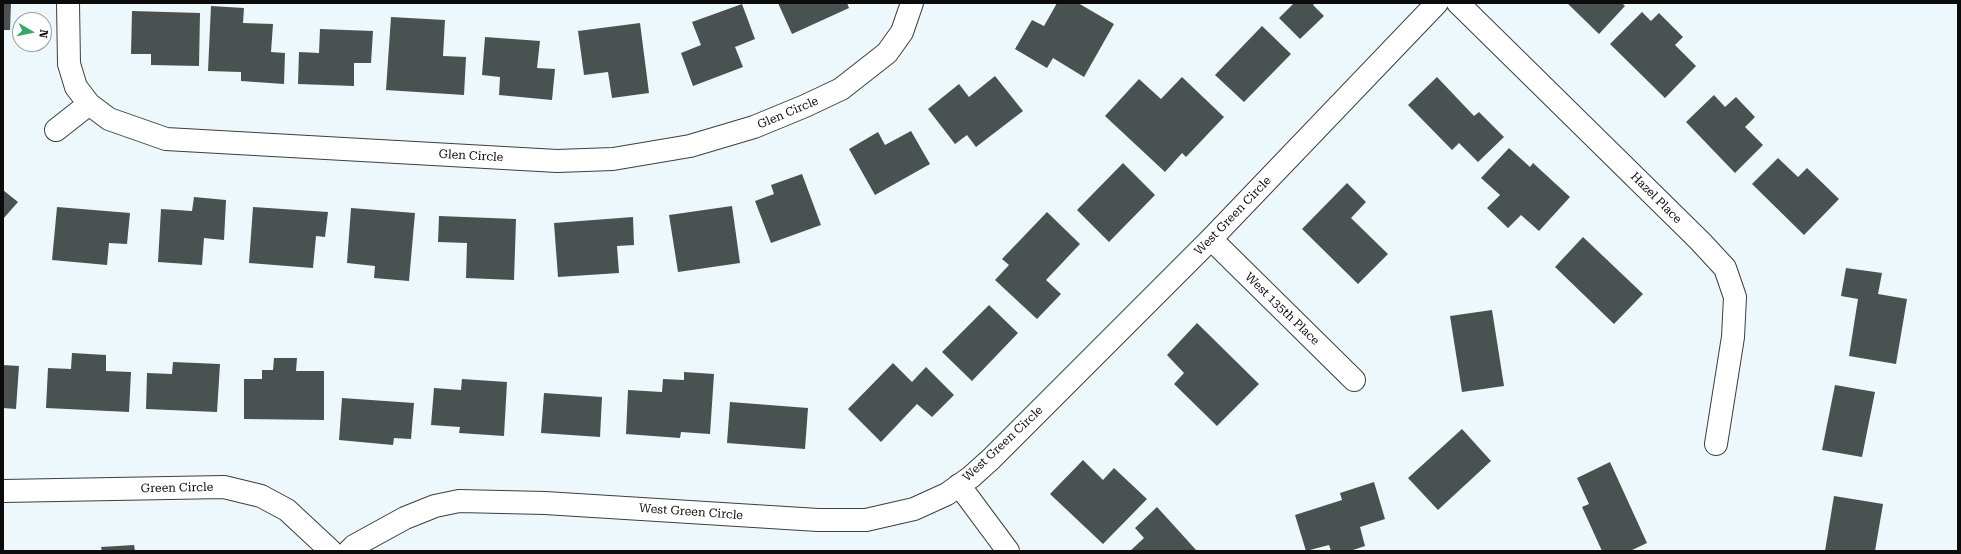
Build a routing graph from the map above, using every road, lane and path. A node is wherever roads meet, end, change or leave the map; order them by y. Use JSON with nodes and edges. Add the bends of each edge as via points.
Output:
{"nodes":[{"id":1,"x":68,"y":3,"type":"edge"},
{"id":2,"x":912,"y":3,"type":"edge"},
{"id":3,"x":1437,"y":3,"type":"edge"},
{"id":4,"x":1458,"y":3,"type":"edge"},
{"id":5,"x":89,"y":104,"type":"junction"},
{"id":6,"x":56,"y":130,"type":"dead end"},
{"id":7,"x":1211,"y":239,"type":"junction"},
{"id":8,"x":1354,"y":380,"type":"dead end"},
{"id":9,"x":1716,"y":444,"type":"dead end"},
{"id":10,"x":959,"y":485,"type":"junction"},
{"id":11,"x":3,"y":491,"type":"edge"},
{"id":12,"x":331,"y":551,"type":"edge"},
{"id":13,"x":349,"y":551,"type":"edge"},
{"id":14,"x":1008,"y":551,"type":"edge"}],
"edges":[{"from":1,"to":5,"type":"street","name":"Glen Circle","via":[[69,64],[76,86]]},
{"from":2,"to":5,"type":"street","name":"Glen Circle","via":[[902,32],[887,53],[841,89],[754,127],[690,146],[613,158],[558,161],[166,139],[109,119]]},
{"from":3,"to":7,"type":"street","name":"West Green Circle"},
{"from":4,"to":9,"type":"street","name":"Hazel Place","via":[[1725,268],[1736,297],[1733,337]]},
{"from":5,"to":6,"type":"street"},
{"from":7,"to":8,"type":"street","name":"West 135th Place"},
{"from":7,"to":10,"type":"street","name":"West Green Circle","via":[[991,459]]},
{"from":10,"to":13,"type":"street","name":"West Green Circle","via":[[947,494],[914,509],[866,520],[818,520],[545,503],[459,501],[435,506],[405,518]]},
{"from":10,"to":14,"type":"street"},
{"from":11,"to":12,"type":"street","name":"Green Circle","via":[[224,487],[261,496],[287,510]]}]}
